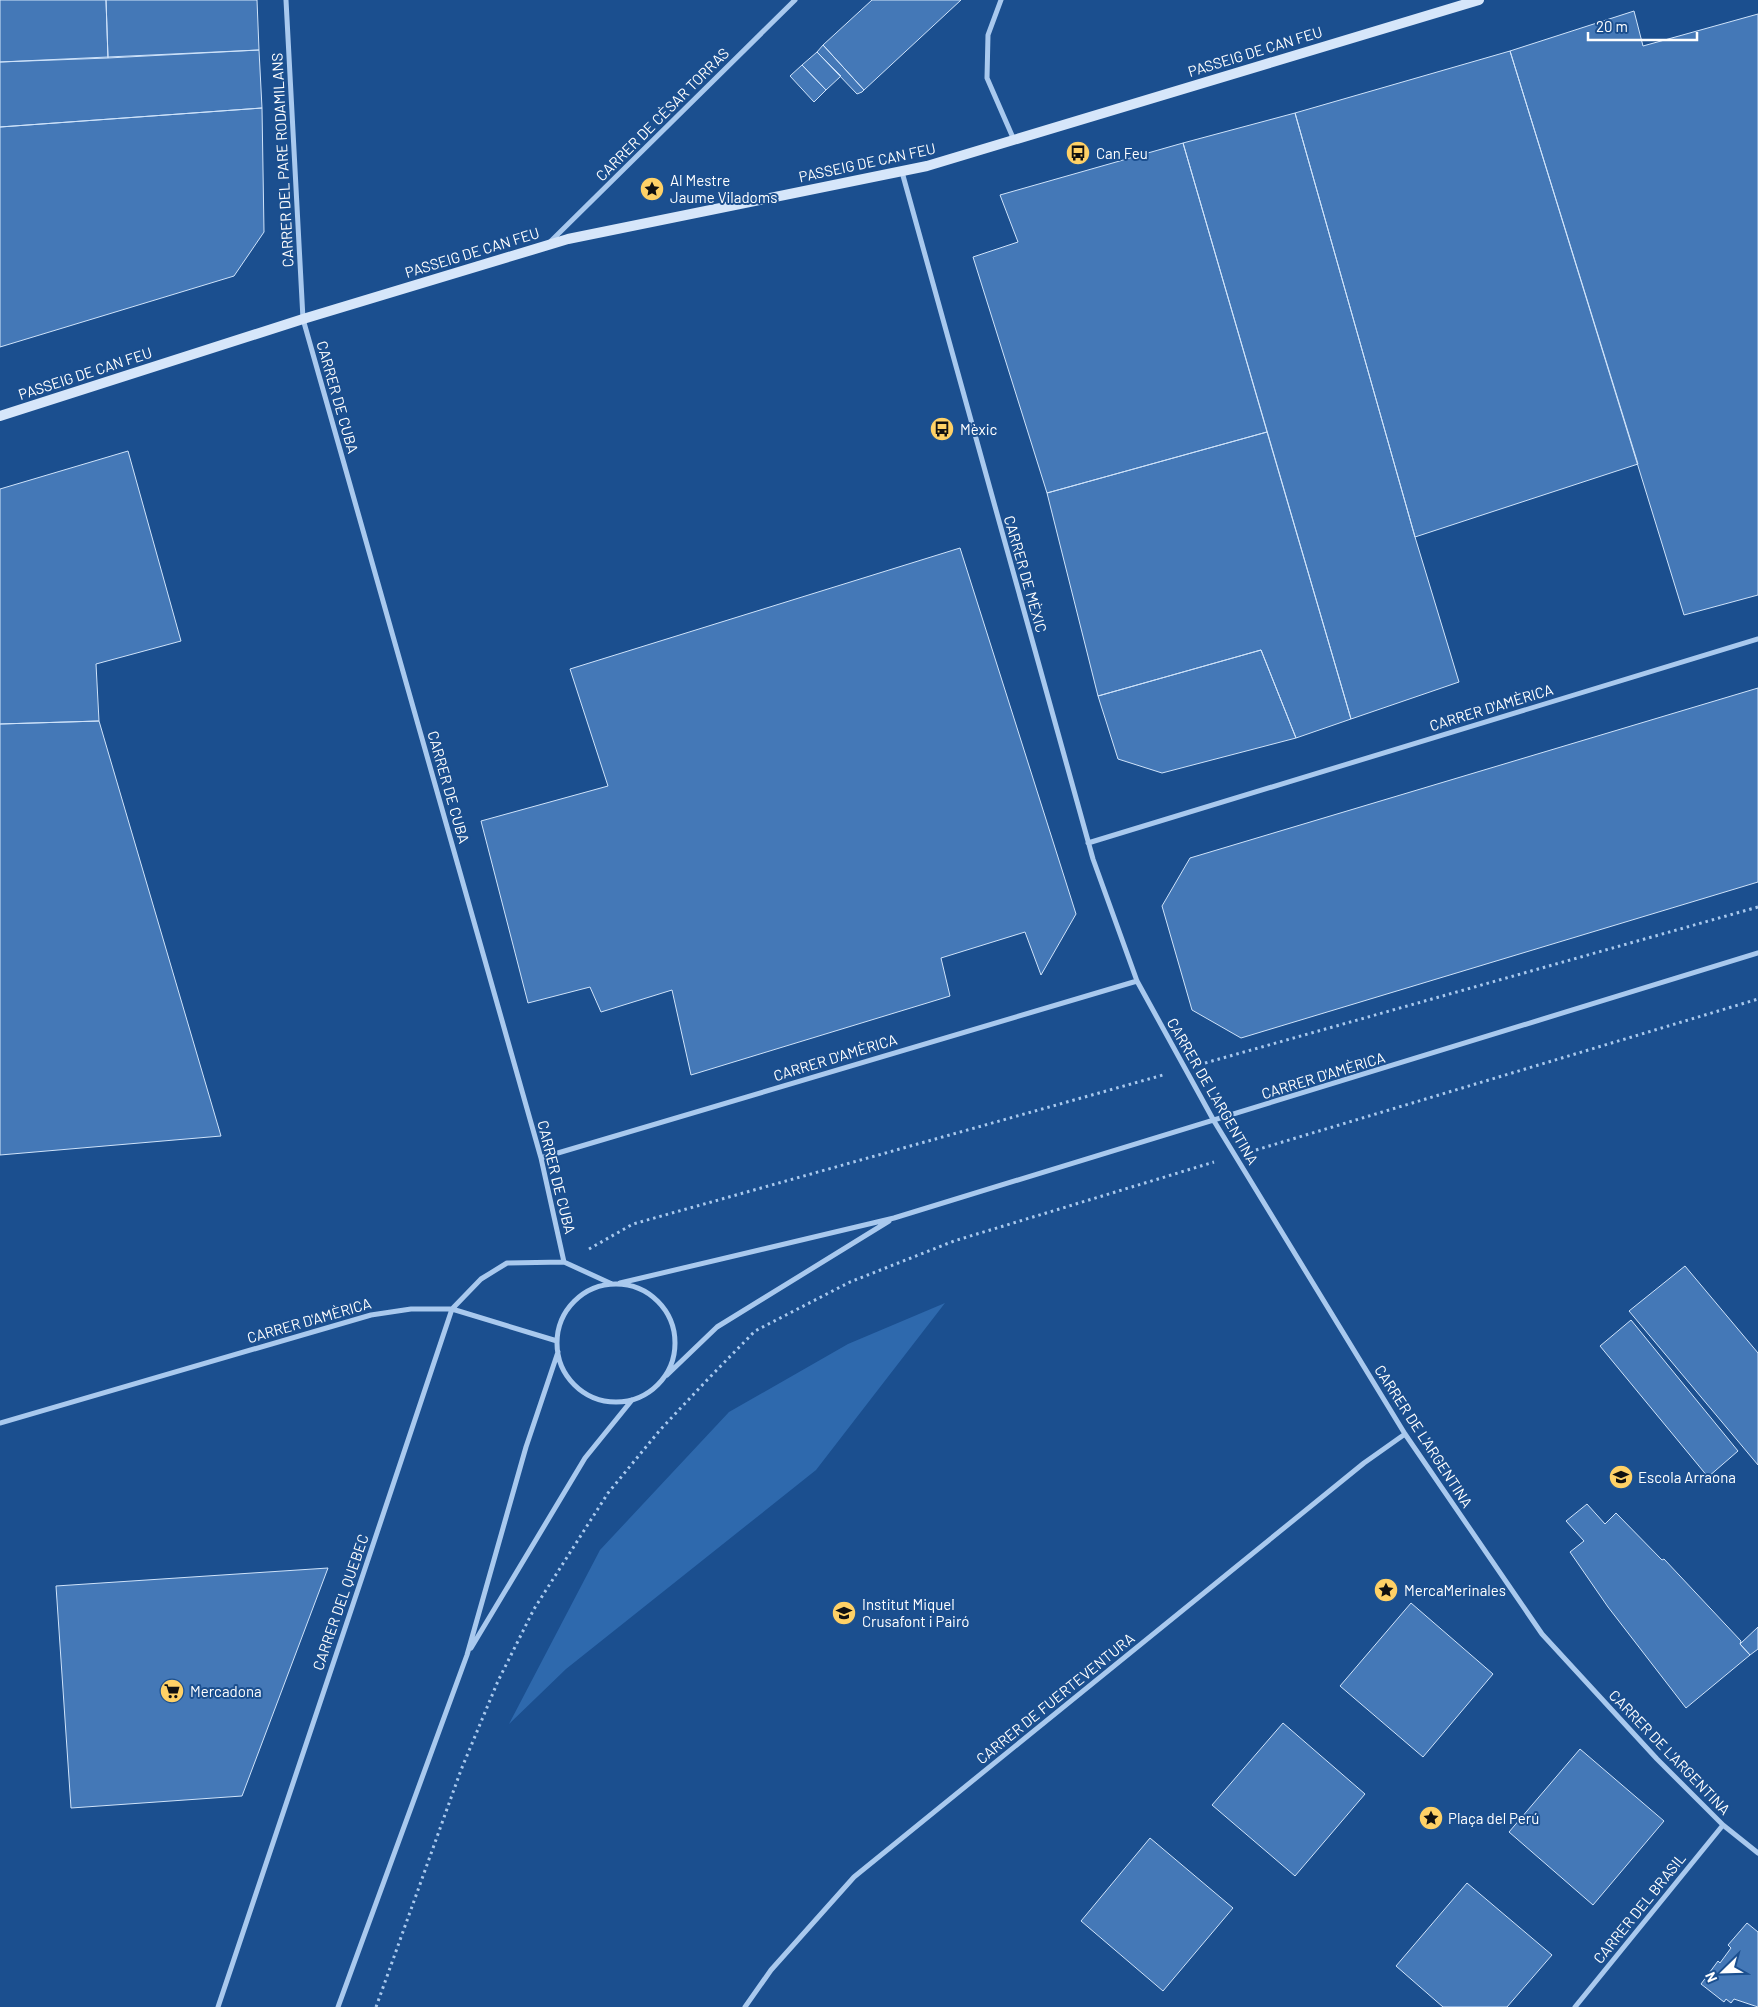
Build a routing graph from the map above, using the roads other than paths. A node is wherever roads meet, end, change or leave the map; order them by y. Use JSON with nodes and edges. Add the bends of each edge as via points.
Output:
{"nodes":[{"id":1,"x":286,"y":0,"type":"edge"},
{"id":2,"x":795,"y":0,"type":"edge"},
{"id":3,"x":1001,"y":0,"type":"edge"},
{"id":4,"x":1479,"y":0,"type":"edge"},
{"id":5,"x":1014,"y":140,"type":"junction"},
{"id":6,"x":902,"y":171,"type":"junction"},
{"id":7,"x":547,"y":245,"type":"junction"},
{"id":8,"x":304,"y":319,"type":"junction"},
{"id":9,"x":0,"y":416,"type":"edge"},
{"id":10,"x":1758,"y":639,"type":"edge"},
{"id":11,"x":1088,"y":844,"type":"junction"},
{"id":12,"x":1758,"y":953,"type":"edge"},
{"id":13,"x":1137,"y":981,"type":"junction"},
{"id":14,"x":1214,"y":1121,"type":"junction"},
{"id":15,"x":540,"y":1158,"type":"junction"},
{"id":16,"x":894,"y":1218,"type":"junction"},
{"id":17,"x":564,"y":1262,"type":"junction"},
{"id":18,"x":620,"y":1283,"type":"junction"},
{"id":19,"x":612,"y":1284,"type":"junction"},
{"id":20,"x":452,"y":1309,"type":"junction"},
{"id":21,"x":557,"y":1341,"type":"junction"},
{"id":22,"x":558,"y":1352,"type":"junction"},
{"id":23,"x":665,"y":1377,"type":"junction"},
{"id":24,"x":632,"y":1400,"type":"junction"},
{"id":25,"x":0,"y":1423,"type":"edge"},
{"id":26,"x":1405,"y":1434,"type":"junction"},
{"id":27,"x":467,"y":1655,"type":"junction"},
{"id":28,"x":1723,"y":1825,"type":"junction"},
{"id":29,"x":1758,"y":1853,"type":"edge"},
{"id":30,"x":218,"y":2007,"type":"edge"},
{"id":31,"x":338,"y":2007,"type":"edge"},
{"id":32,"x":745,"y":2007,"type":"edge"},
{"id":33,"x":1574,"y":2007,"type":"edge"}],
"edges":[{"from":1,"to":8,"type":"street","name":"CARRER DEL PARE RODAMILANS"},
{"from":2,"to":7,"type":"street","name":"CARRER DE CÈSAR TORRAS"},
{"from":3,"to":5,"type":"street","via":[[988,35],[987,78]]},
{"from":4,"to":5,"type":"street","name":"PASSEIG DE CAN FEU"},
{"from":5,"to":6,"type":"street","name":"PASSEIG DE CAN FEU"},
{"from":6,"to":7,"type":"street","name":"PASSEIG DE CAN FEU"},
{"from":6,"to":11,"type":"street","name":"CARRER DE MÈXIC"},
{"from":7,"to":8,"type":"street","name":"PASSEIG DE CAN FEU"},
{"from":8,"to":9,"type":"street","name":"PASSEIG DE CAN FEU"},
{"from":8,"to":15,"type":"street","name":"CARRER DE CUBA"},
{"from":10,"to":11,"type":"street","name":"CARRER D'AMÈRICA"},
{"from":11,"to":13,"type":"street","name":"CARRER DE MÈXIC"},
{"from":12,"to":14,"type":"street","name":"CARRER D'AMÈRICA"},
{"from":13,"to":14,"type":"street","name":"CARRER DE L'ARGENTINA"},
{"from":13,"to":15,"type":"street","name":"CARRER D'AMÈRICA"},
{"from":14,"to":16,"type":"street","name":"CARRER D'AMÈRICA"},
{"from":14,"to":26,"type":"street","name":"CARRER DE L'ARGENTINA"},
{"from":15,"to":17,"type":"street","name":"CARRER DE CUBA"},
{"from":16,"to":18,"type":"street","name":"CARRER D'AMÈRICA"},
{"from":16,"to":23,"type":"street","name":"CARRER D'AMÈRICA","via":[[717,1327]]},
{"from":17,"to":19,"type":"street"},
{"from":17,"to":20,"type":"street","via":[[507,1263],[481,1279]]},
{"from":18,"to":19,"type":"street"},
{"from":18,"to":23,"type":"street","via":[[641,1289],[665,1309],[674,1331],[674,1356]]},
{"from":19,"to":21,"type":"street","via":[[590,1289],[571,1305],[562,1319]]},
{"from":20,"to":21,"type":"street"},
{"from":20,"to":25,"type":"street","name":"CARRER D'AMÈRICA","via":[[411,1308],[370,1314]]},
{"from":20,"to":30,"type":"street","name":"CARRER DEL QUEBEC"},
{"from":21,"to":22,"type":"street"},
{"from":22,"to":24,"type":"street","via":[[564,1370],[575,1385],[591,1396],[609,1401]]},
{"from":22,"to":27,"type":"street","via":[[526,1446]]},
{"from":23,"to":24,"type":"street","via":[[651,1390]]},
{"from":24,"to":27,"type":"street","via":[[584,1458]]},
{"from":26,"to":28,"type":"street","name":"CARRER DE L'ARGENTINA","via":[[1542,1634],[1657,1759]]},
{"from":26,"to":32,"type":"street","name":"CARRER DE FUERTEVENTURA","via":[[1356,1469],[854,1877],[771,1970]]},
{"from":27,"to":31,"type":"street"},
{"from":28,"to":29,"type":"street","name":"CARRER DE L'ARGENTINA"},
{"from":28,"to":33,"type":"street","name":"CARRER DEL BRASIL"}]}
